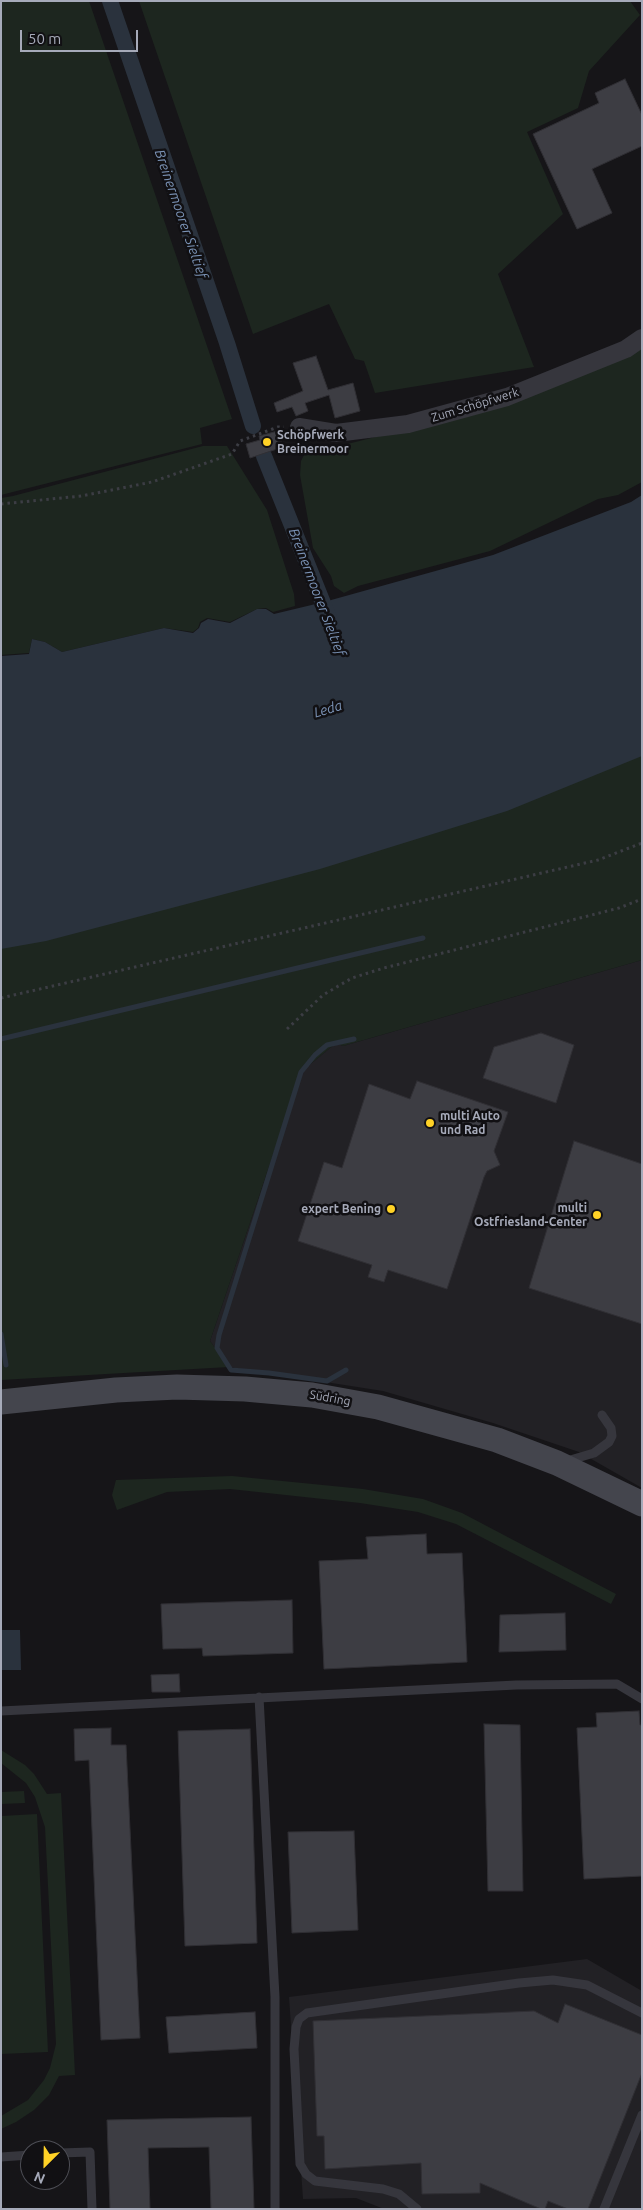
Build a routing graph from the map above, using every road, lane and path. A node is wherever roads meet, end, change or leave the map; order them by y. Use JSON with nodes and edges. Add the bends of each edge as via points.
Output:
{"nodes":[{"id":1,"x":642,"y":338,"type":"edge"},
{"id":2,"x":299,"y":427,"type":"joint"},
{"id":3,"x":1,"y":504,"type":"edge"},
{"id":4,"x":642,"y":843,"type":"edge"},
{"id":5,"x":642,"y":899,"type":"edge"},
{"id":6,"x":1,"y":998,"type":"edge"},
{"id":7,"x":287,"y":1029,"type":"dead end"},
{"id":8,"x":1,"y":1402,"type":"edge"},
{"id":9,"x":602,"y":1416,"type":"dead end"},
{"id":10,"x":557,"y":1463,"type":"junction"},
{"id":11,"x":642,"y":1504,"type":"edge"},
{"id":12,"x":259,"y":1697,"type":"junction"},
{"id":13,"x":642,"y":1699,"type":"edge"},
{"id":14,"x":1,"y":1711,"type":"edge"},
{"id":15,"x":642,"y":2013,"type":"edge"},
{"id":16,"x":642,"y":2115,"type":"edge"},
{"id":17,"x":70,"y":2153,"type":"edge"},
{"id":18,"x":20,"y":2156,"type":"edge"},
{"id":19,"x":1,"y":2157,"type":"edge"},
{"id":20,"x":92,"y":2209,"type":"edge"},
{"id":21,"x":275,"y":2209,"type":"edge"},
{"id":22,"x":417,"y":2209,"type":"edge"},
{"id":23,"x":604,"y":2209,"type":"edge"}],
"edges":[{"from":1,"to":2,"type":"street","name":"Zum Schöpfwerk","via":[[626,349],[507,397],[408,424],[336,433]]},
{"from":2,"to":3,"type":"path","via":[[278,427],[240,441],[232,454],[152,482],[81,496]]},
{"from":4,"to":6,"type":"path","via":[[598,860]]},
{"from":5,"to":7,"type":"path","via":[[619,908],[352,978],[323,995]]},
{"from":8,"to":10,"type":"main road","name":"Südring","via":[[177,1386],[245,1388],[312,1395],[437,1422]]},
{"from":9,"to":10,"type":"lane","via":[[611,1428],[609,1442],[594,1453]]},
{"from":10,"to":11,"type":"main road","name":"Südring"},
{"from":12,"to":13,"type":"lane","via":[[516,1685],[617,1684]]},
{"from":12,"to":14,"type":"lane"},
{"from":12,"to":21,"type":"lane","via":[[275,1997]]},
{"from":15,"to":22,"type":"lane","via":[[587,1985],[553,1980],[346,2008],[307,2014],[299,2019],[294,2049],[300,2164],[306,2174],[316,2181],[399,2194]]},
{"from":16,"to":23,"type":"lane"},
{"from":17,"to":20,"type":"lane","via":[[90,2152]]},
{"from":18,"to":19,"type":"lane"}]}
